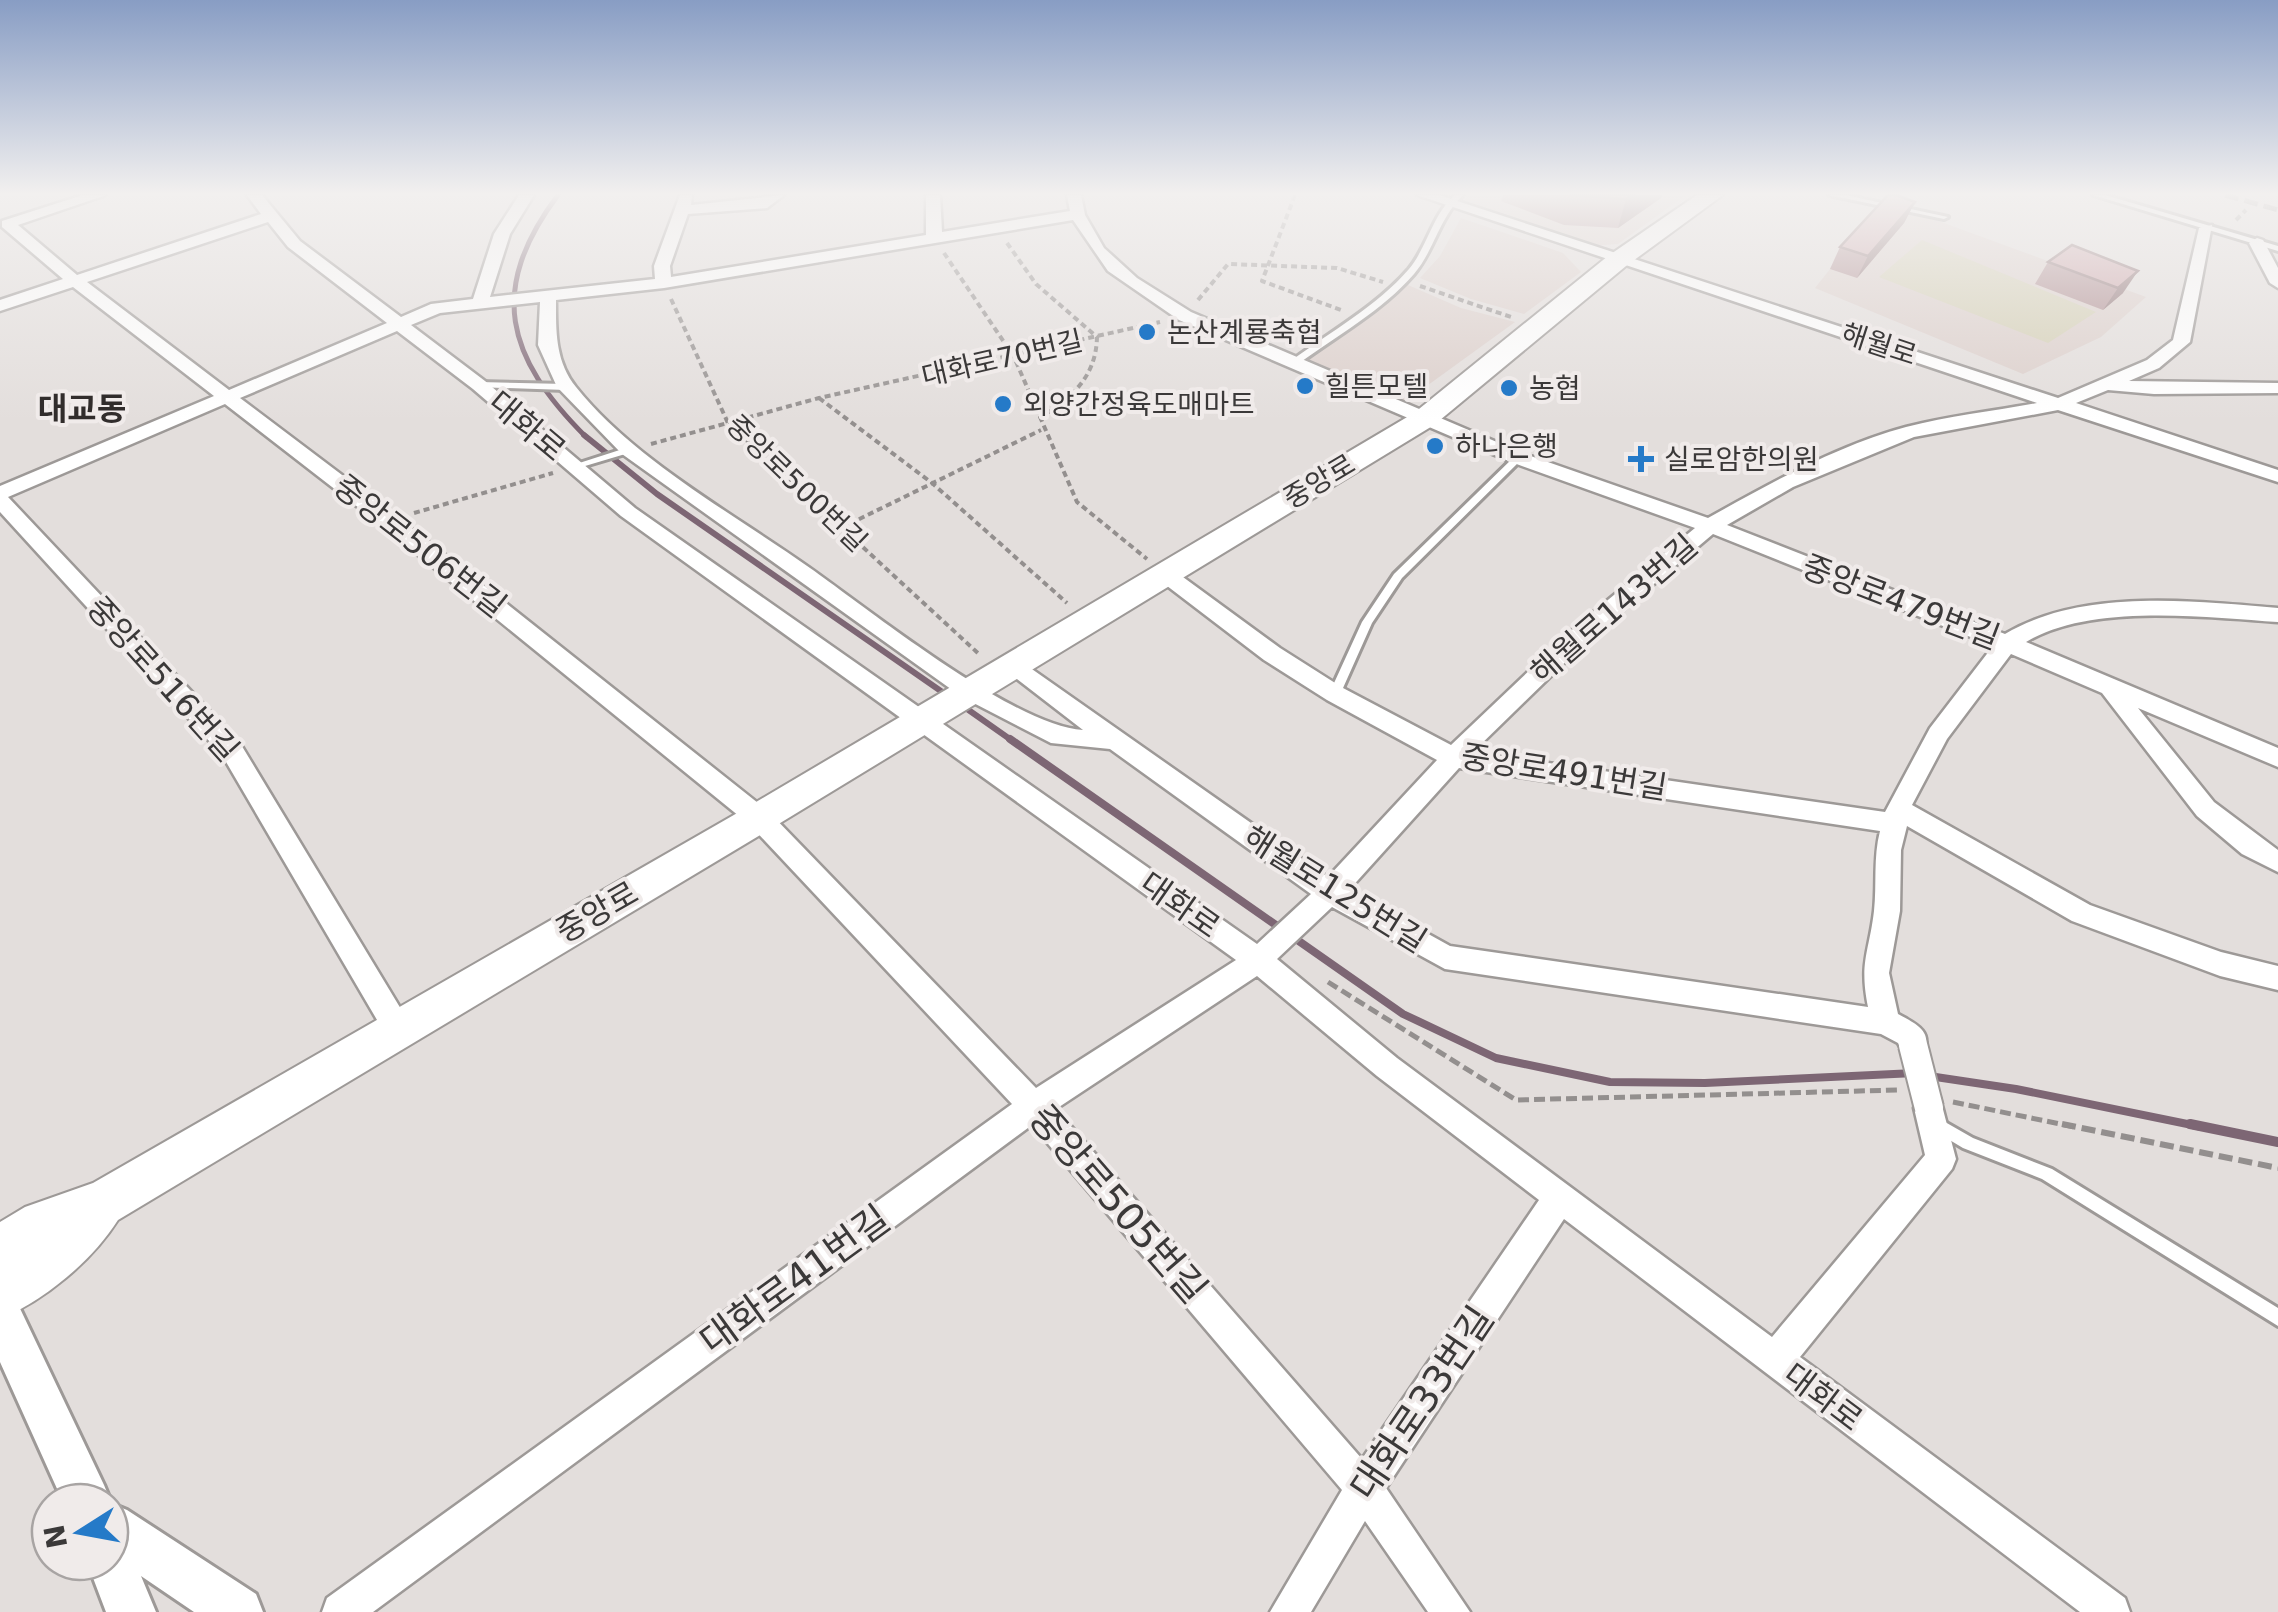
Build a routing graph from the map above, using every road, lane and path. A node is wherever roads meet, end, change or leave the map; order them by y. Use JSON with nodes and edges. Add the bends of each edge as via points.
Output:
{"nodes":[{"id":1,"x":62,"y":270,"type":"edge"},
{"id":2,"x":107,"y":270,"type":"edge"},
{"id":3,"x":328,"y":270,"type":"edge"},
{"id":4,"x":495,"y":270,"type":"edge"},
{"id":5,"x":662,"y":270,"type":"edge"},
{"id":6,"x":741,"y":270,"type":"edge"},
{"id":7,"x":955,"y":270,"type":"edge"},
{"id":8,"x":1021,"y":270,"type":"edge"},
{"id":9,"x":1120,"y":270,"type":"edge"},
{"id":10,"x":1223,"y":270,"type":"edge"},
{"id":11,"x":1265,"y":270,"type":"edge"},
{"id":12,"x":1347,"y":270,"type":"edge"},
{"id":13,"x":1410,"y":270,"type":"edge"},
{"id":14,"x":1605,"y":270,"type":"edge"},
{"id":15,"x":1645,"y":270,"type":"edge"},
{"id":16,"x":2198,"y":270,"type":"edge"},
{"id":17,"x":75,"y":281,"type":"junction"},
{"id":18,"x":1399,"y":282,"type":"junction"},
{"id":19,"x":664,"y":283,"type":"junction"},
{"id":20,"x":548,"y":296,"type":"junction"},
{"id":21,"x":489,"y":303,"type":"junction"},
{"id":22,"x":0,"y":306,"type":"edge"},
{"id":23,"x":1356,"y":315,"type":"junction"},
{"id":24,"x":1185,"y":316,"type":"junction"},
{"id":25,"x":397,"y":323,"type":"junction"},
{"id":26,"x":1538,"y":325,"type":"junction"},
{"id":27,"x":1098,"y":337,"type":"junction"},
{"id":28,"x":1014,"y":358,"type":"junction"},
{"id":29,"x":1294,"y":363,"type":"junction"},
{"id":30,"x":2106,"y":384,"type":"junction"},
{"id":31,"x":478,"y":385,"type":"junction"},
{"id":32,"x":566,"y":387,"type":"junction"},
{"id":33,"x":2278,"y":388,"type":"edge"},
{"id":34,"x":230,"y":398,"type":"junction"},
{"id":35,"x":819,"y":398,"type":"junction"},
{"id":36,"x":2059,"y":404,"type":"junction"},
{"id":37,"x":1038,"y":419,"type":"junction"},
{"id":38,"x":1424,"y":419,"type":"junction"},
{"id":39,"x":728,"y":423,"type":"junction"},
{"id":40,"x":1042,"y":430,"type":"junction"},
{"id":41,"x":629,"y":450,"type":"junction"},
{"id":42,"x":1518,"y":458,"type":"junction"},
{"id":43,"x":575,"y":466,"type":"junction"},
{"id":44,"x":2278,"y":476,"type":"edge"},
{"id":45,"x":932,"y":483,"type":"junction"},
{"id":46,"x":0,"y":496,"type":"edge"},
{"id":47,"x":388,"y":520,"type":"junction"},
{"id":48,"x":1710,"y":526,"type":"junction"},
{"id":49,"x":842,"y":528,"type":"junction"},
{"id":50,"x":1165,"y":574,"type":"junction"},
{"id":51,"x":2278,"y":615,"type":"edge"},
{"id":52,"x":1087,"y":620,"type":"junction"},
{"id":53,"x":2007,"y":643,"type":"junction"},
{"id":54,"x":993,"y":676,"type":"junction"},
{"id":55,"x":2112,"y":690,"type":"junction"},
{"id":56,"x":1335,"y":694,"type":"junction"},
{"id":57,"x":922,"y":721,"type":"junction"},
{"id":58,"x":1110,"y":740,"type":"junction"},
{"id":59,"x":1454,"y":758,"type":"junction"},
{"id":60,"x":2278,"y":758,"type":"edge"},
{"id":61,"x":1896,"y":816,"type":"junction"},
{"id":62,"x":760,"y":818,"type":"junction"},
{"id":63,"x":2278,"y":862,"type":"edge"},
{"id":64,"x":1330,"y":893,"type":"junction"},
{"id":65,"x":1268,"y":950,"type":"junction"},
{"id":66,"x":2278,"y":978,"type":"edge"},
{"id":67,"x":1327,"y":981,"type":"dead end"},
{"id":68,"x":1885,"y":1022,"type":"junction"},
{"id":69,"x":397,"y":1028,"type":"junction"},
{"id":70,"x":1034,"y":1106,"type":"junction"},
{"id":71,"x":1928,"y":1106,"type":"junction"},
{"id":72,"x":2278,"y":1168,"type":"edge"},
{"id":73,"x":1560,"y":1196,"type":"junction"},
{"id":74,"x":105,"y":1202,"type":"junction"},
{"id":75,"x":0,"y":1250,"type":"edge"},
{"id":76,"x":0,"y":1294,"type":"edge"},
{"id":77,"x":0,"y":1312,"type":"edge"},
{"id":78,"x":2278,"y":1318,"type":"edge"},
{"id":79,"x":1775,"y":1360,"type":"junction"},
{"id":80,"x":77,"y":1482,"type":"edge"},
{"id":81,"x":1364,"y":1488,"type":"junction"},
{"id":82,"x":130,"y":1540,"type":"edge"},
{"id":83,"x":119,"y":1582,"type":"edge"},
{"id":84,"x":131,"y":1612,"type":"edge"},
{"id":85,"x":238,"y":1612,"type":"edge"},
{"id":86,"x":340,"y":1612,"type":"edge"},
{"id":87,"x":1288,"y":1612,"type":"edge"},
{"id":88,"x":1451,"y":1612,"type":"edge"},
{"id":89,"x":2110,"y":1612,"type":"edge"}],
"edges":[{"from":1,"to":17,"type":"street","name":"중앙로506번길"},
{"from":2,"to":17,"type":"street"},
{"from":3,"to":25,"type":"street","name":"대화로"},
{"from":4,"to":21,"type":"street"},
{"from":5,"to":19,"type":"street"},
{"from":6,"to":19,"type":"street"},
{"from":7,"to":28,"type":"path"},
{"from":8,"to":27,"type":"path"},
{"from":9,"to":24,"type":"street","name":"중앙로479번길"},
{"from":10,"to":24,"type":"path"},
{"from":11,"to":23,"type":"path","via":[[1262,282]]},
{"from":12,"to":18,"type":"path"},
{"from":13,"to":18,"type":"lane"},
{"from":14,"to":26,"type":"main road","name":"중앙로"},
{"from":15,"to":36,"type":"street","name":"해월로"},
{"from":16,"to":30,"type":"street","name":"해월로143번길","via":[[2182,342],[2153,364]]},
{"from":17,"to":22,"type":"street"},
{"from":17,"to":34,"type":"street","name":"중앙로506번길"},
{"from":18,"to":23,"type":"lane"},
{"from":18,"to":26,"type":"path"},
{"from":19,"to":20,"type":"street"},
{"from":19,"to":39,"type":"path","name":"중앙로500번길"},
{"from":20,"to":21,"type":"street"},
{"from":20,"to":32,"type":"street","via":[[546,346]]},
{"from":21,"to":25,"type":"street","via":[[437,308]]},
{"from":23,"to":29,"type":"lane"},
{"from":24,"to":27,"type":"path","name":"대화로70번길"},
{"from":24,"to":29,"type":"street","name":"중앙로479번길"},
{"from":25,"to":31,"type":"street","name":"대화로"},
{"from":25,"to":34,"type":"street"},
{"from":26,"to":38,"type":"main road","name":"중앙로"},
{"from":27,"to":28,"type":"path","name":"대화로70번길"},
{"from":27,"to":37,"type":"path","via":[[1099,357],[1084,386]]},
{"from":28,"to":35,"type":"path","name":"대화로70번길"},
{"from":28,"to":37,"type":"path"},
{"from":29,"to":38,"type":"street","name":"중앙로479번길"},
{"from":30,"to":33,"type":"street"},
{"from":30,"to":36,"type":"street","name":"해월로143번길"},
{"from":31,"to":32,"type":"lane"},
{"from":31,"to":43,"type":"street","name":"대화로"},
{"from":32,"to":41,"type":"street"},
{"from":34,"to":46,"type":"street"},
{"from":34,"to":47,"type":"street","name":"중앙로506번길"},
{"from":35,"to":39,"type":"path","name":"대화로70번길"},
{"from":35,"to":45,"type":"path"},
{"from":36,"to":44,"type":"street","name":"해월로"},
{"from":36,"to":48,"type":"street","name":"해월로143번길","via":[[1910,432],[1867,447]]},
{"from":37,"to":40,"type":"path"},
{"from":38,"to":42,"type":"street","name":"중앙로479번길"},
{"from":38,"to":50,"type":"main road","name":"중앙로"},
{"from":39,"to":41,"type":"path","name":"대화로70번길"},
{"from":39,"to":49,"type":"path","name":"중앙로500번길"},
{"from":40,"to":45,"type":"path"},
{"from":40,"to":50,"type":"path","via":[[1077,502]]},
{"from":41,"to":43,"type":"lane"},
{"from":41,"to":54,"type":"street"},
{"from":42,"to":48,"type":"street","name":"중앙로479번길"},
{"from":42,"to":56,"type":"lane","via":[[1398,576],[1367,622]]},
{"from":43,"to":47,"type":"path"},
{"from":43,"to":57,"type":"street","name":"대화로","via":[[628,512]]},
{"from":45,"to":49,"type":"path"},
{"from":45,"to":52,"type":"path"},
{"from":46,"to":69,"type":"street","name":"중앙로516번길","via":[[230,749]]},
{"from":47,"to":62,"type":"street","name":"중앙로506번길"},
{"from":48,"to":53,"type":"street","name":"중앙로479번길"},
{"from":48,"to":59,"type":"street","name":"해월로143번길","via":[[1582,634]]},
{"from":49,"to":54,"type":"path","name":"중앙로500번길"},
{"from":50,"to":52,"type":"main road","name":"중앙로"},
{"from":50,"to":56,"type":"street","name":"중앙로491번길"},
{"from":51,"to":53,"type":"street","via":[[2158,606],[2078,617]]},
{"from":52,"to":54,"type":"main road","name":"중앙로"},
{"from":53,"to":55,"type":"street","name":"중앙로479번길"},
{"from":53,"to":61,"type":"street","via":[[1938,734]]},
{"from":54,"to":57,"type":"main road","name":"중앙로"},
{"from":54,"to":58,"type":"street","name":"해월로125번길"},
{"from":54,"to":58,"type":"street","via":[[1059,737]]},
{"from":55,"to":60,"type":"street","name":"중앙로479번길"},
{"from":55,"to":63,"type":"street","via":[[2210,818]]},
{"from":56,"to":59,"type":"street","name":"중앙로491번길"},
{"from":57,"to":62,"type":"main road","name":"중앙로"},
{"from":57,"to":65,"type":"street","name":"대화로"},
{"from":58,"to":64,"type":"street","name":"해월로125번길"},
{"from":59,"to":61,"type":"street","name":"중앙로491번길"},
{"from":59,"to":64,"type":"street","name":"해월로143번길"},
{"from":61,"to":66,"type":"street","via":[[2081,913]]},
{"from":61,"to":68,"type":"street","via":[[1875,973]]},
{"from":62,"to":69,"type":"main road","name":"중앙로"},
{"from":62,"to":70,"type":"street","name":"중앙로505번길"},
{"from":64,"to":65,"type":"street","name":"해월로143번길"},
{"from":64,"to":68,"type":"street","name":"해월로125번길","via":[[1445,958]]},
{"from":65,"to":70,"type":"street","name":"대화로41번길"},
{"from":65,"to":73,"type":"street","name":"대화로","via":[[1387,1067]]},
{"from":67,"to":71,"type":"path","via":[[1516,1100],[1833,1090]]},
{"from":68,"to":71,"type":"street","bridge":true,"via":[[1912,1036]]},
{"from":69,"to":74,"type":"main road","name":"중앙로"},
{"from":70,"to":81,"type":"street","name":"중앙로505번길"},
{"from":70,"to":86,"type":"street","name":"대화로41번길"},
{"from":71,"to":72,"type":"path"},
{"from":71,"to":78,"type":"lane","via":[[1968,1143],[2046,1174]]},
{"from":71,"to":79,"type":"street","via":[[1941,1159]]},
{"from":73,"to":79,"type":"street","name":"대화로"},
{"from":73,"to":81,"type":"street","name":"대화로33번길"},
{"from":74,"to":75,"type":"main road","name":"중앙로","via":[[42,1224]]},
{"from":74,"to":76,"type":"main road","name":"중앙로","via":[[52,1257]]},
{"from":77,"to":80,"type":"street"},
{"from":79,"to":89,"type":"street","name":"대화로"},
{"from":81,"to":87,"type":"street","name":"대화로33번길"},
{"from":81,"to":88,"type":"street","name":"중앙로505번길"},
{"from":82,"to":85,"type":"street"},
{"from":83,"to":84,"type":"street"}]}
